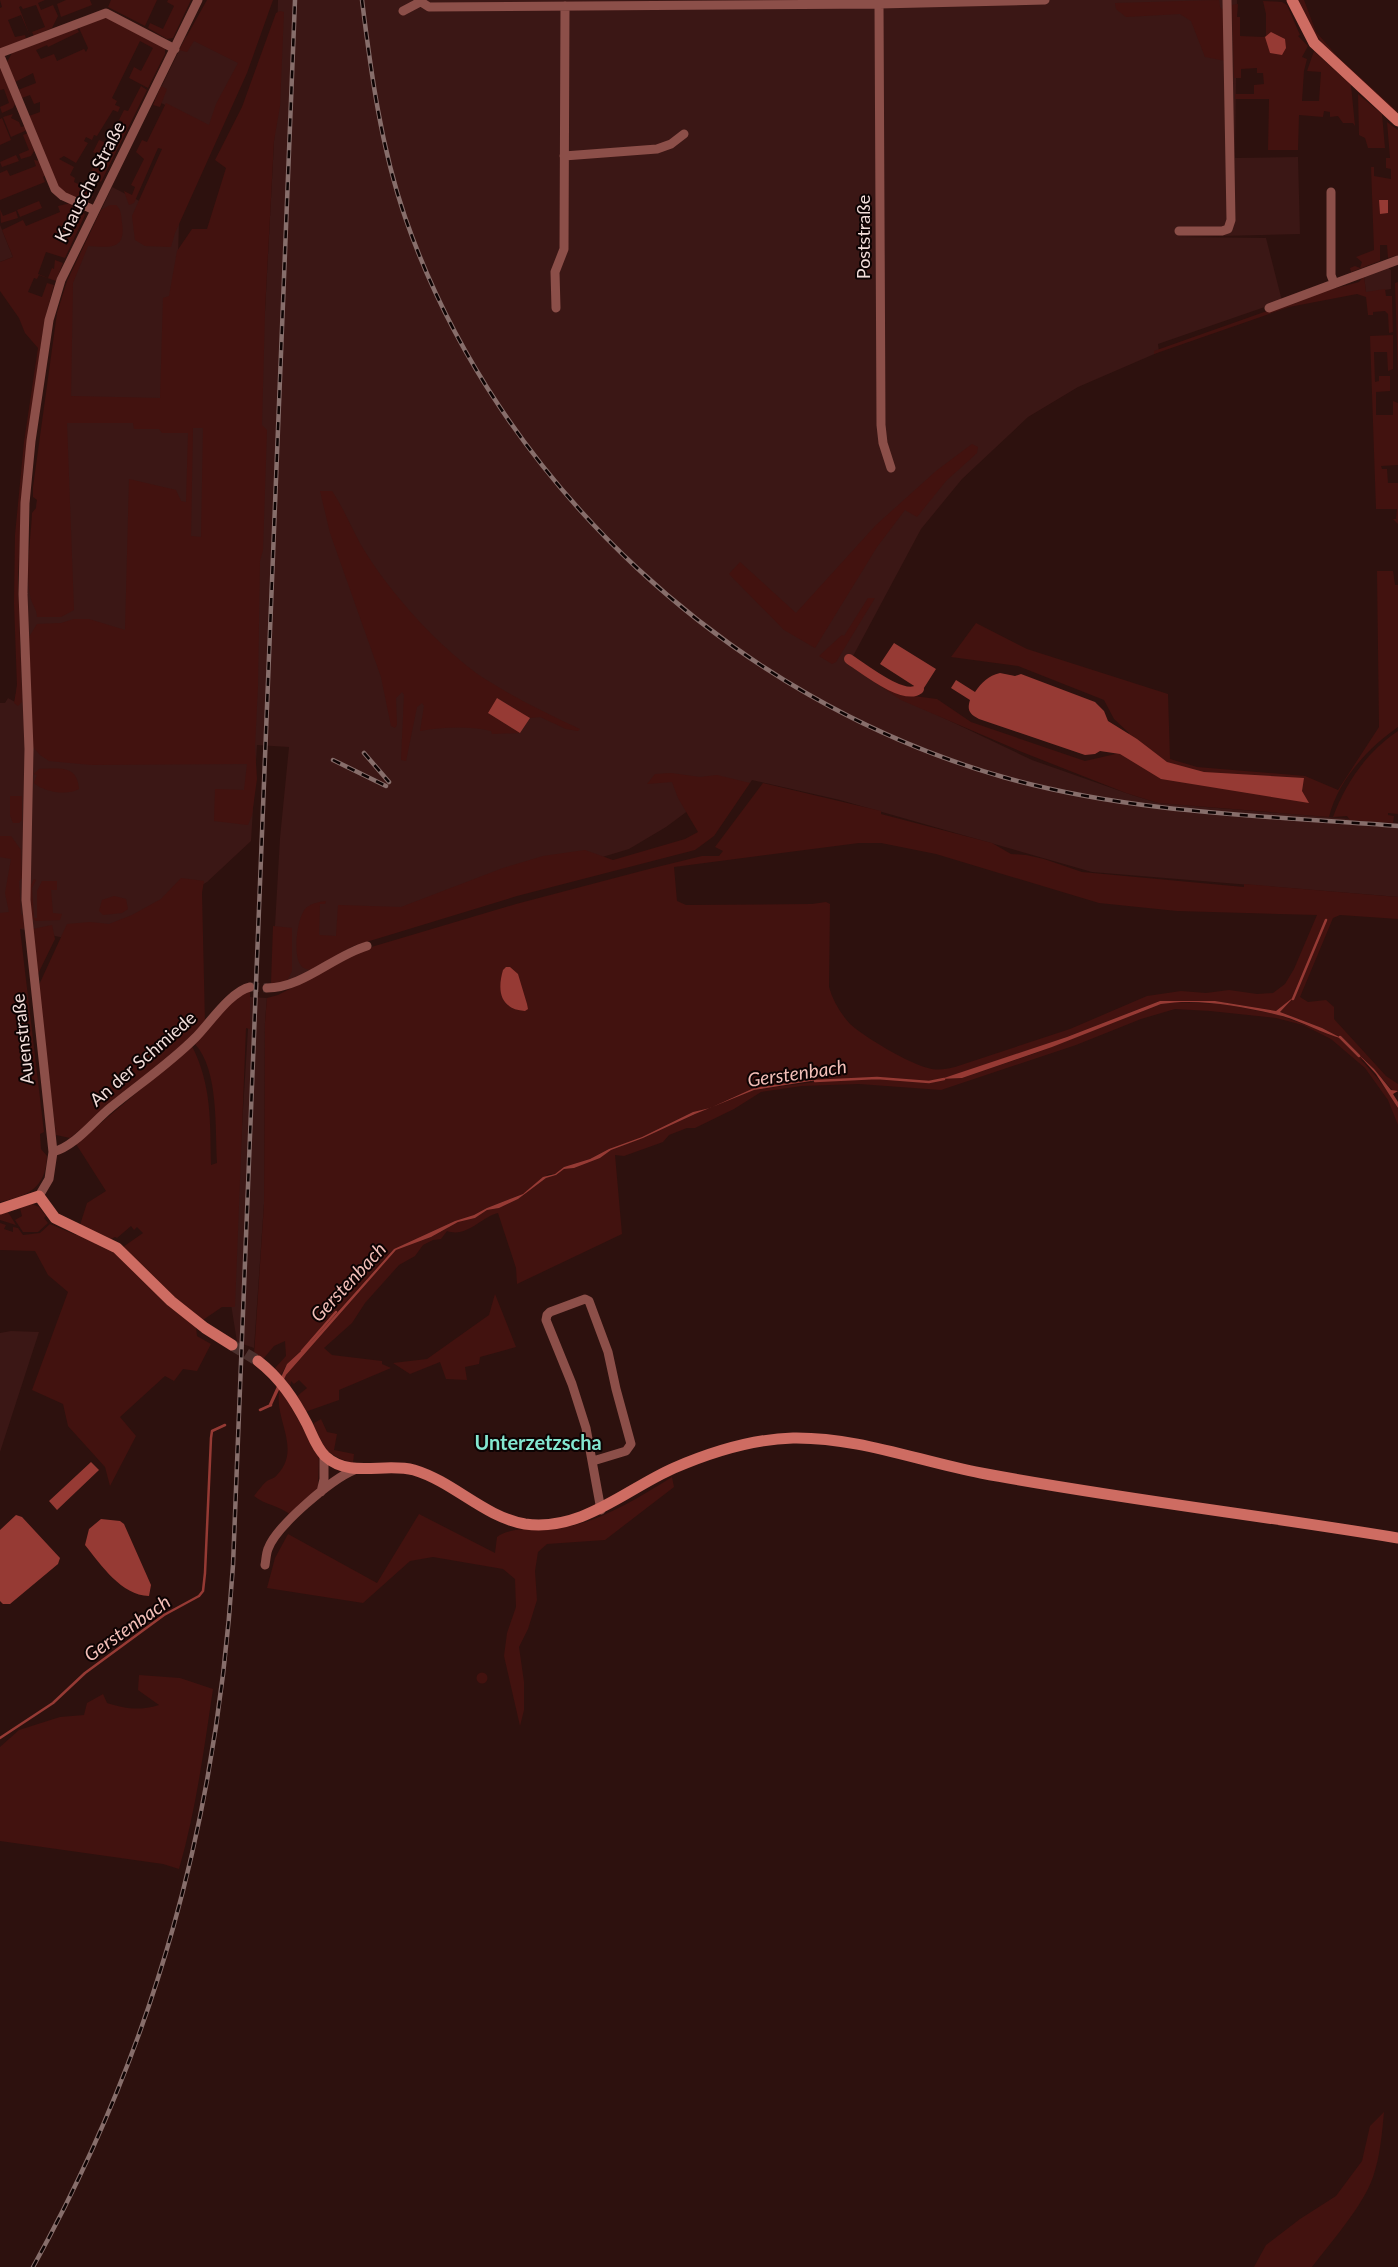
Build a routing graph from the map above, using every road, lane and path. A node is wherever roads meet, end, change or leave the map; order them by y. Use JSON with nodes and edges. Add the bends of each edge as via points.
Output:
{"nodes":[{"id":1,"x":198,"y":0,"type":"edge"},
{"id":2,"x":1045,"y":0,"type":"edge"},
{"id":3,"x":1227,"y":0,"type":"edge"},
{"id":4,"x":1292,"y":0,"type":"edge"},
{"id":5,"x":419,"y":1,"type":"edge"},
{"id":6,"x":879,"y":4,"type":"junction"},
{"id":7,"x":565,"y":6,"type":"junction"},
{"id":8,"x":403,"y":11,"type":"dead end"},
{"id":9,"x":175,"y":49,"type":"junction"},
{"id":10,"x":0,"y":55,"type":"edge"},
{"id":11,"x":1398,"y":121,"type":"edge"},
{"id":12,"x":684,"y":134,"type":"dead end"},
{"id":13,"x":564,"y":156,"type":"junction"},
{"id":14,"x":1331,"y":192,"type":"dead end"},
{"id":15,"x":94,"y":210,"type":"junction"},
{"id":16,"x":1178,"y":231,"type":"dead end"},
{"id":17,"x":1398,"y":260,"type":"edge"},
{"id":18,"x":1334,"y":284,"type":"junction"},
{"id":19,"x":556,"y":308,"type":"dead end"},
{"id":20,"x":1269,"y":308,"type":"dead end"},
{"id":21,"x":39,"y":389,"type":"joint"},
{"id":22,"x":891,"y":468,"type":"dead end"},
{"id":23,"x":367,"y":946,"type":"dead end"},
{"id":24,"x":250,"y":987,"type":"tunnel mouth"},
{"id":25,"x":267,"y":988,"type":"tunnel mouth"},
{"id":26,"x":53,"y":1152,"type":"junction"},
{"id":27,"x":39,"y":1196,"type":"junction"},
{"id":28,"x":0,"y":1209,"type":"edge"},
{"id":29,"x":232,"y":1345,"type":"tunnel mouth"},
{"id":30,"x":258,"y":1361,"type":"tunnel mouth"},
{"id":31,"x":324,"y":1455,"type":"junction"},
{"id":32,"x":593,"y":1461,"type":"junction"},
{"id":33,"x":354,"y":1470,"type":"junction"},
{"id":34,"x":321,"y":1492,"type":"junction"},
{"id":35,"x":600,"y":1510,"type":"junction"},
{"id":36,"x":1398,"y":1538,"type":"edge"},
{"id":37,"x":265,"y":1565,"type":"dead end"}],
"edges":[{"from":1,"to":9,"type":"street","name":"Knausche Straße"},
{"from":2,"to":6,"type":"street"},
{"from":3,"to":16,"type":"street","via":[[1231,220],[1228,229],[1222,231]]},
{"from":4,"to":11,"type":"street","via":[[1314,43]]},
{"from":5,"to":7,"type":"street","via":[[429,7]]},
{"from":5,"to":8,"type":"street"},
{"from":6,"to":7,"type":"street"},
{"from":6,"to":22,"type":"street","name":"Poststraße","via":[[881,425]]},
{"from":7,"to":13,"type":"street"},
{"from":9,"to":10,"type":"street","via":[[106,13]]},
{"from":9,"to":15,"type":"street","name":"Knausche Straße"},
{"from":10,"to":15,"type":"street","via":[[55,189]]},
{"from":12,"to":13,"type":"street","via":[[657,149]]},
{"from":13,"to":19,"type":"street","via":[[564,249],[556,272]]},
{"from":14,"to":18,"type":"street","via":[[1331,275]]},
{"from":15,"to":21,"type":"street","name":"Knausche Straße","via":[[68,262],[56,295]]},
{"from":17,"to":18,"type":"street"},
{"from":18,"to":20,"type":"street"},
{"from":21,"to":26,"type":"street","name":"Auenstraße","via":[[27,477],[22,594],[29,750],[26,900]]},
{"from":23,"to":25,"type":"street","via":[[336,958],[289,984]]},
{"from":24,"to":26,"type":"street","name":"An der Schmiede","via":[[234,995],[174,1058],[73,1141]]},
{"from":26,"to":27,"type":"street","name":"Auenstraße","via":[[49,1179]]},
{"from":27,"to":28,"type":"street"},
{"from":27,"to":29,"type":"street","via":[[55,1218],[117,1248],[171,1301]]},
{"from":30,"to":31,"type":"street","via":[[286,1388]]},
{"from":31,"to":33,"type":"street","via":[[336,1464]]},
{"from":31,"to":34,"type":"street"},
{"from":32,"to":32,"type":"street","via":[[572,1384],[546,1320],[550,1312],[585,1299],[589,1301],[608,1352],[632,1444],[626,1451]]},
{"from":32,"to":35,"type":"street"},
{"from":33,"to":34,"type":"street","via":[[340,1476]]},
{"from":33,"to":35,"type":"street","via":[[394,1468],[416,1471],[454,1488],[490,1511],[526,1524],[547,1524]]},
{"from":34,"to":37,"type":"street","via":[[275,1538],[268,1549]]},
{"from":35,"to":36,"type":"street","via":[[671,1469],[714,1453],[758,1441],[819,1439],[887,1450],[980,1473]]}]}
